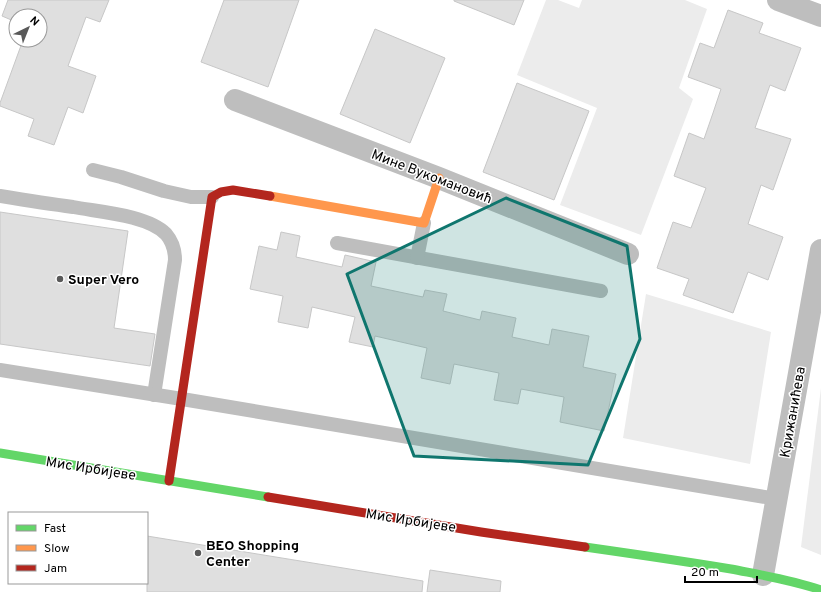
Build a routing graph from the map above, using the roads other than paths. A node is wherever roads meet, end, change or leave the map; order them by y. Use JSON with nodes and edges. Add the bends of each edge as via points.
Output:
{"nodes":[{"id":1,"x":778,"y":0,"type":"edge"},
{"id":2,"x":821,"y":16,"type":"edge"},
{"id":3,"x":235,"y":100,"type":"dead end"},
{"id":4,"x":93,"y":170,"type":"dead end"},
{"id":5,"x":439,"y":178,"type":"junction"},
{"id":6,"x":0,"y":196,"type":"edge"},
{"id":7,"x":212,"y":197,"type":"junction"},
{"id":8,"x":424,"y":223,"type":"junction"},
{"id":9,"x":337,"y":243,"type":"dead end"},
{"id":10,"x":821,"y":250,"type":"edge"},
{"id":11,"x":628,"y":254,"type":"dead end"},
{"id":12,"x":418,"y":258,"type":"junction"},
{"id":13,"x":601,"y":291,"type":"dead end"},
{"id":14,"x":0,"y":370,"type":"edge"},
{"id":15,"x":154,"y":395,"type":"junction"},
{"id":16,"x":182,"y":399,"type":"junction"},
{"id":17,"x":0,"y":453,"type":"edge"},
{"id":18,"x":169,"y":481,"type":"junction"},
{"id":19,"x":777,"y":499,"type":"junction"},
{"id":20,"x":773,"y":582,"type":"edge"},
{"id":21,"x":821,"y":590,"type":"edge"}],
"edges":[{"from":1,"to":2,"type":"street"},
{"from":3,"to":5,"type":"street","name":"Мине Вукомановић"},
{"from":4,"to":7,"type":"lane","via":[[164,191],[191,197]]},
{"from":5,"to":8,"type":"street"},
{"from":5,"to":11,"type":"street","name":"Мине Вукомановић"},
{"from":6,"to":15,"type":"lane","via":[[139,219],[167,235],[175,251],[175,260]]},
{"from":7,"to":8,"type":"street","via":[[233,190]]},
{"from":7,"to":16,"type":"street"},
{"from":8,"to":12,"type":"lane"},
{"from":9,"to":12,"type":"lane"},
{"from":10,"to":19,"type":"street","name":"Крижанићева"},
{"from":12,"to":13,"type":"lane"},
{"from":14,"to":15,"type":"lane"},
{"from":15,"to":16,"type":"lane"},
{"from":16,"to":18,"type":"street"},
{"from":16,"to":19,"type":"lane"},
{"from":17,"to":18,"type":"street","name":"Мис Ирбијеве"},
{"from":18,"to":20,"type":"street","name":"Мис Ирбијеве","via":[[481,532],[690,562]]},
{"from":19,"to":20,"type":"street","name":"Крижанићева"},
{"from":20,"to":21,"type":"street","name":"Мис Ирбијеве","via":[[810,586]]}]}
